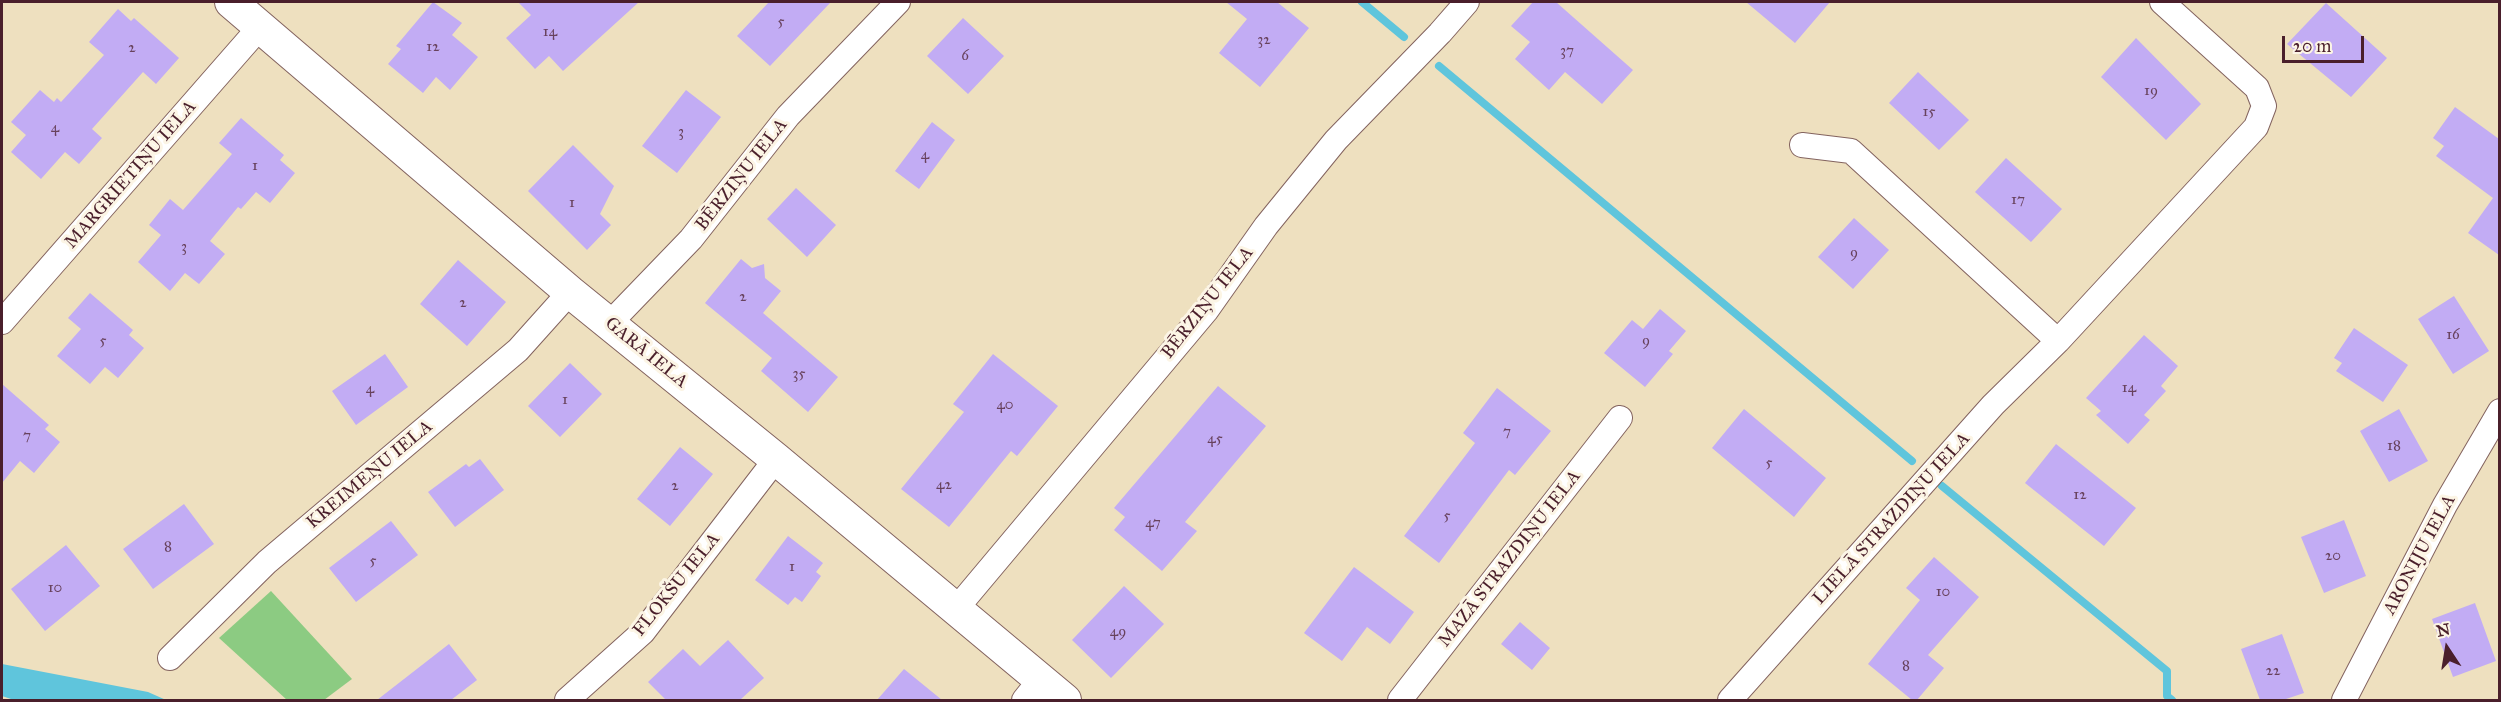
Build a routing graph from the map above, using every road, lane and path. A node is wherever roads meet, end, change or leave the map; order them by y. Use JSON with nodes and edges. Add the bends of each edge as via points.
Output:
{"nodes":[{"id":1,"x":231,"y":2,"type":"edge"},
{"id":2,"x":898,"y":2,"type":"edge"},
{"id":3,"x":1467,"y":2,"type":"edge"},
{"id":4,"x":2162,"y":2,"type":"edge"},
{"id":5,"x":260,"y":27,"type":"junction"},
{"id":6,"x":1802,"y":145,"type":"dead end"},
{"id":7,"x":570,"y":292,"type":"junction"},
{"id":8,"x":2,"y":322,"type":"edge"},
{"id":9,"x":610,"y":323,"type":"junction"},
{"id":10,"x":2058,"y":341,"type":"junction"},
{"id":11,"x":2499,"y":411,"type":"edge"},
{"id":12,"x":1620,"y":418,"type":"dead end"},
{"id":13,"x":776,"y":459,"type":"junction"},
{"id":14,"x":956,"y":609,"type":"junction"},
{"id":15,"x":170,"y":658,"type":"dead end"},
{"id":16,"x":1032,"y":690,"type":"edge"},
{"id":17,"x":567,"y":700,"type":"edge"},
{"id":18,"x":1065,"y":700,"type":"edge"},
{"id":19,"x":1400,"y":700,"type":"edge"},
{"id":20,"x":1730,"y":700,"type":"edge"},
{"id":21,"x":2344,"y":700,"type":"edge"}],
"edges":[{"from":1,"to":5,"type":"street","name":"GARĀ IELA"},
{"from":2,"to":9,"type":"street","name":"BĒRZIŅU IELA","via":[[788,116],[692,239]]},
{"from":3,"to":14,"type":"street","name":"BĒRZIŅU IELA","via":[[1336,140],[1266,226],[1206,311]]},
{"from":4,"to":10,"type":"street","name":"LIELĀ STRAZDIŅU IELA","via":[[2257,88],[2264,106],[2256,127]]},
{"from":5,"to":7,"type":"street","name":"GARĀ IELA"},
{"from":5,"to":8,"type":"street","name":"MARGRIETIŅU IELA"},
{"from":6,"to":10,"type":"street","via":[[1851,151]]},
{"from":7,"to":9,"type":"street","name":"GARĀ IELA"},
{"from":7,"to":15,"type":"street","name":"KREIMEŅU IELA","via":[[518,350],[267,562]]},
{"from":9,"to":13,"type":"street","name":"GARĀ IELA"},
{"from":10,"to":20,"type":"street","name":"LIELĀ STRAZDIŅU IELA","via":[[1993,405]]},
{"from":11,"to":21,"type":"street","name":"ARONIJU IELA","via":[[2445,505]]},
{"from":12,"to":19,"type":"street","name":"MAZĀ STRAZDIŅU IELA"},
{"from":13,"to":14,"type":"street","name":"GARĀ IELA"},
{"from":13,"to":17,"type":"street","name":"FLOKŠU IELA","via":[[643,632]]},
{"from":14,"to":16,"type":"street","name":"GARĀ IELA"},
{"from":16,"to":18,"type":"street","name":"GARĀ IELA"}]}
